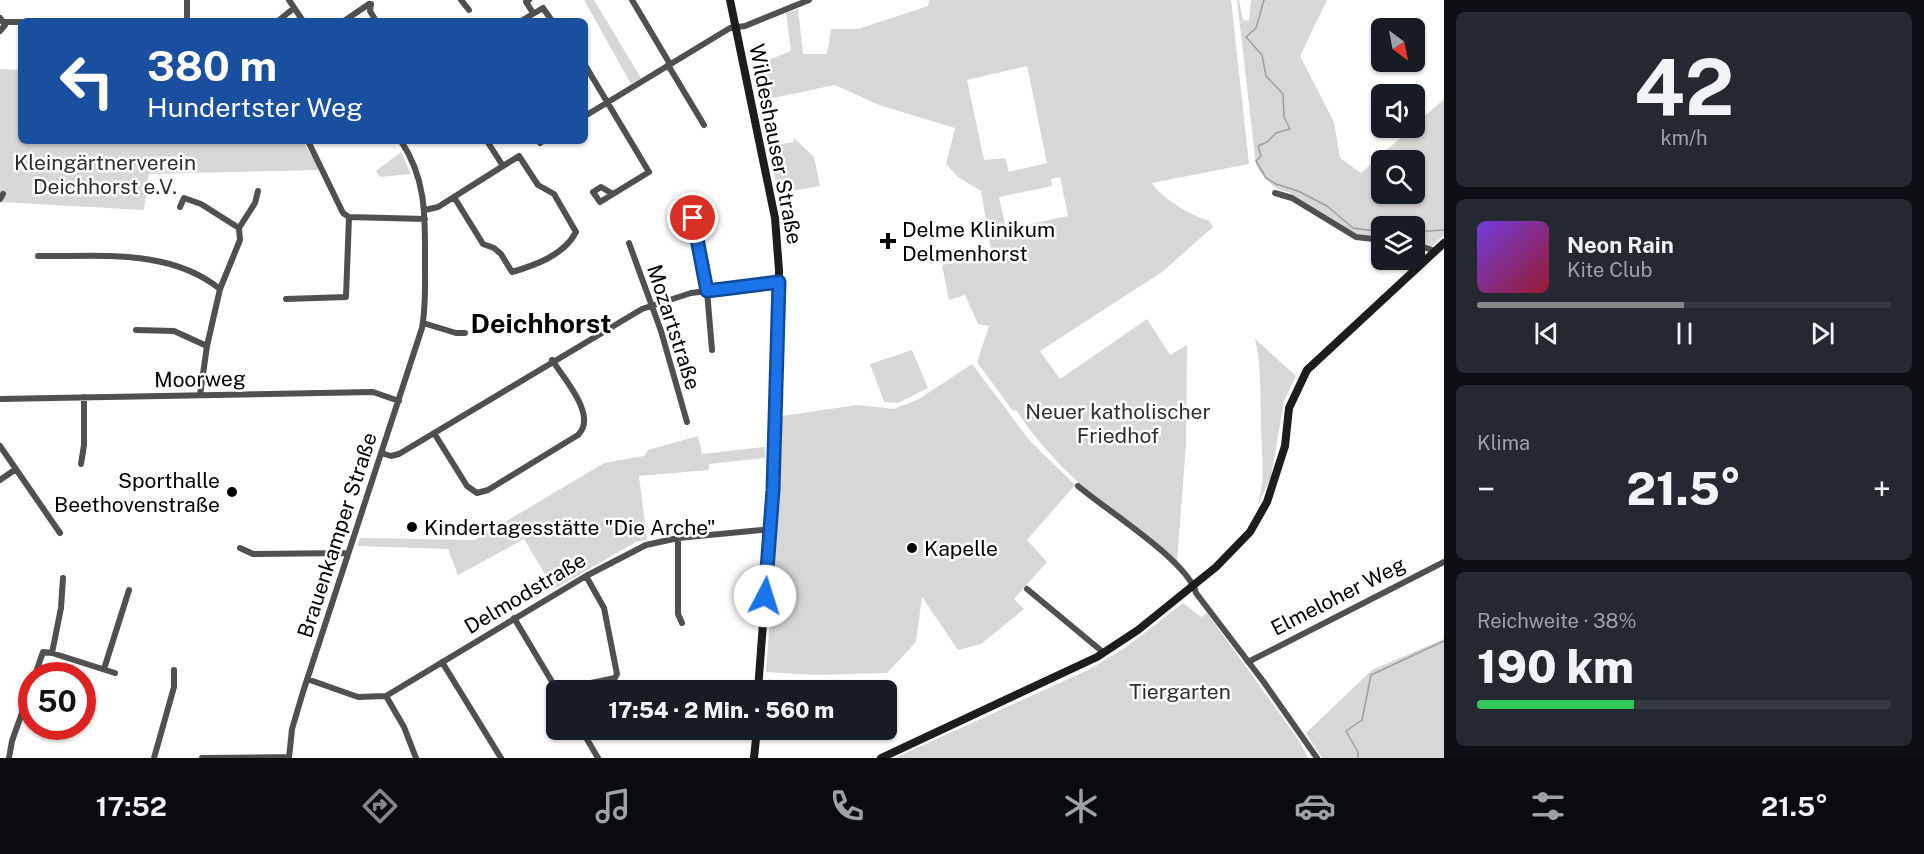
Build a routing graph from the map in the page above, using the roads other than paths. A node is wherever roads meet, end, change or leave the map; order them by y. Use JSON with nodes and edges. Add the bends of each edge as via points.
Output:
{"nodes":[{"id":1,"x":187,"y":0,"type":"edge"},
{"id":2,"x":290,"y":0,"type":"edge"},
{"id":3,"x":461,"y":0,"type":"edge"},
{"id":4,"x":529,"y":0,"type":"edge"},
{"id":5,"x":539,"y":0,"type":"edge"},
{"id":6,"x":632,"y":0,"type":"edge"},
{"id":7,"x":730,"y":0,"type":"edge"},
{"id":8,"x":809,"y":0,"type":"edge"},
{"id":9,"x":372,"y":2,"type":"edge"},
{"id":10,"x":294,"y":8,"type":"junction"},
{"id":11,"x":543,"y":8,"type":"junction"},
{"id":12,"x":469,"y":10,"type":"dead end"},
{"id":13,"x":533,"y":14,"type":"junction"},
{"id":14,"x":187,"y":18,"type":"edge"},
{"id":15,"x":282,"y":18,"type":"edge"},
{"id":16,"x":301,"y":18,"type":"edge"},
{"id":17,"x":348,"y":18,"type":"edge"},
{"id":18,"x":374,"y":18,"type":"edge"},
{"id":19,"x":526,"y":18,"type":"edge"},
{"id":20,"x":550,"y":18,"type":"edge"},
{"id":21,"x":2,"y":20,"type":"edge"},
{"id":22,"x":18,"y":22,"type":"edge"},
{"id":23,"x":736,"y":27,"type":"junction"},
{"id":24,"x":0,"y":31,"type":"edge"},
{"id":25,"x":669,"y":65,"type":"junction"},
{"id":26,"x":588,"y":70,"type":"edge"},
{"id":27,"x":607,"y":102,"type":"junction"},
{"id":28,"x":588,"y":114,"type":"edge"},
{"id":29,"x":704,"y":124,"type":"dead end"},
{"id":30,"x":309,"y":144,"type":"edge"},
{"id":31,"x":403,"y":144,"type":"edge"},
{"id":32,"x":489,"y":144,"type":"edge"},
{"id":33,"x":503,"y":166,"type":"junction"},
{"id":34,"x":258,"y":191,"type":"dead end"},
{"id":35,"x":1275,"y":193,"type":"dead end"},
{"id":36,"x":613,"y":194,"type":"dead end"},
{"id":37,"x":454,"y":197,"type":"junction"},
{"id":38,"x":180,"y":207,"type":"dead end"},
{"id":39,"x":425,"y":210,"type":"junction"},
{"id":40,"x":349,"y":217,"type":"junction"},
{"id":41,"x":693,"y":217,"type":"dead end"},
{"id":42,"x":425,"y":219,"type":"junction"},
{"id":43,"x":239,"y":228,"type":"junction"},
{"id":44,"x":1371,"y":239,"type":"edge"},
{"id":45,"x":629,"y":243,"type":"dead end"},
{"id":46,"x":1444,"y":243,"type":"edge"},
{"id":47,"x":1425,"y":248,"type":"edge"},
{"id":48,"x":1435,"y":251,"type":"junction"},
{"id":49,"x":38,"y":256,"type":"dead end"},
{"id":50,"x":779,"y":282,"type":"junction"},
{"id":51,"x":220,"y":290,"type":"junction"},
{"id":52,"x":707,"y":291,"type":"junction"},
{"id":53,"x":286,"y":300,"type":"dead end"},
{"id":54,"x":650,"y":305,"type":"junction"},
{"id":55,"x":423,"y":323,"type":"junction"},
{"id":56,"x":136,"y":330,"type":"dead end"},
{"id":57,"x":465,"y":333,"type":"dead end"},
{"id":58,"x":207,"y":346,"type":"junction"},
{"id":59,"x":712,"y":350,"type":"dead end"},
{"id":60,"x":552,"y":360,"type":"junction"},
{"id":61,"x":200,"y":395,"type":"junction"},
{"id":62,"x":84,"y":397,"type":"junction"},
{"id":63,"x":0,"y":399,"type":"edge"},
{"id":64,"x":399,"y":400,"type":"junction"},
{"id":65,"x":687,"y":422,"type":"dead end"},
{"id":66,"x":434,"y":433,"type":"junction"},
{"id":67,"x":0,"y":446,"type":"edge"},
{"id":68,"x":381,"y":453,"type":"junction"},
{"id":69,"x":81,"y":464,"type":"dead end"},
{"id":70,"x":16,"y":469,"type":"junction"},
{"id":71,"x":0,"y":480,"type":"edge"},
{"id":72,"x":1078,"y":486,"type":"dead end"},
{"id":73,"x":771,"y":529,"type":"junction"},
{"id":74,"x":60,"y":533,"type":"dead end"},
{"id":75,"x":678,"y":538,"type":"junction"},
{"id":76,"x":240,"y":548,"type":"dead end"},
{"id":77,"x":348,"y":554,"type":"junction"},
{"id":78,"x":1444,"y":562,"type":"edge"},
{"id":79,"x":586,"y":576,"type":"junction"},
{"id":80,"x":63,"y":578,"type":"dead end"},
{"id":81,"x":1194,"y":586,"type":"junction"},
{"id":82,"x":1027,"y":589,"type":"dead end"},
{"id":83,"x":129,"y":590,"type":"dead end"},
{"id":84,"x":514,"y":618,"type":"junction"},
{"id":85,"x":682,"y":623,"type":"dead end"},
{"id":86,"x":52,"y":653,"type":"junction"},
{"id":87,"x":1104,"y":653,"type":"junction"},
{"id":88,"x":40,"y":662,"type":"edge"},
{"id":89,"x":442,"y":662,"type":"junction"},
{"id":90,"x":1248,"y":662,"type":"junction"},
{"id":91,"x":104,"y":669,"type":"junction"},
{"id":92,"x":174,"y":670,"type":"dead end"},
{"id":93,"x":115,"y":673,"type":"dead end"},
{"id":94,"x":307,"y":679,"type":"junction"},
{"id":95,"x":551,"y":680,"type":"edge"},
{"id":96,"x":605,"y":680,"type":"edge"},
{"id":97,"x":759,"y":680,"type":"edge"},
{"id":98,"x":386,"y":696,"type":"junction"},
{"id":99,"x":18,"y":724,"type":"edge"},
{"id":100,"x":587,"y":740,"type":"edge"},
{"id":101,"x":756,"y":740,"type":"edge"},
{"id":102,"x":289,"y":757,"type":"edge"},
{"id":103,"x":9,"y":758,"type":"edge"},
{"id":104,"x":154,"y":758,"type":"edge"},
{"id":105,"x":202,"y":758,"type":"edge"},
{"id":106,"x":416,"y":758,"type":"edge"},
{"id":107,"x":501,"y":758,"type":"edge"},
{"id":108,"x":598,"y":758,"type":"edge"},
{"id":109,"x":754,"y":758,"type":"edge"},
{"id":110,"x":881,"y":758,"type":"edge"},
{"id":111,"x":1317,"y":758,"type":"edge"}],
"edges":[{"from":1,"to":14,"type":"street"},
{"from":2,"to":10,"type":"street"},
{"from":3,"to":12,"type":"street"},
{"from":4,"to":13,"type":"street","via":[[526,2]]},
{"from":5,"to":11,"type":"street"},
{"from":6,"to":25,"type":"street"},
{"from":7,"to":23,"type":"main road","name":"Wildeshauser Straße"},
{"from":8,"to":23,"type":"street"},
{"from":9,"to":17,"type":"street"},
{"from":9,"to":18,"type":"street","via":[[370,11]]},
{"from":10,"to":15,"type":"street"},
{"from":10,"to":16,"type":"street"},
{"from":11,"to":13,"type":"street"},
{"from":11,"to":20,"type":"street"},
{"from":13,"to":19,"type":"street"},
{"from":21,"to":22,"type":"street"},
{"from":21,"to":24,"type":"street"},
{"from":23,"to":25,"type":"street"},
{"from":23,"to":50,"type":"main road","name":"Wildeshauser Straße","via":[[775,218]]},
{"from":25,"to":27,"type":"street"},
{"from":25,"to":29,"type":"street"},
{"from":26,"to":27,"type":"street"},
{"from":27,"to":28,"type":"street"},
{"from":27,"to":36,"type":"street","via":[[649,172]]},
{"from":30,"to":40,"type":"street","via":[[343,213]]},
{"from":31,"to":39,"type":"street","name":"Brauenkamper Straße","via":[[419,175]]},
{"from":32,"to":33,"type":"street"},
{"from":33,"to":37,"type":"street"},
{"from":33,"to":37,"type":"street","via":[[519,156],[537,185],[554,194],[576,232],[570,244],[535,265],[512,272],[501,254],[483,244]]},
{"from":34,"to":43,"type":"street"},
{"from":35,"to":44,"type":"street","via":[[1292,198],[1356,237]]},
{"from":37,"to":39,"type":"street"},
{"from":38,"to":43,"type":"street","via":[[184,198],[201,204]]},
{"from":39,"to":42,"type":"street","name":"Brauenkamper Straße"},
{"from":40,"to":42,"type":"street"},
{"from":40,"to":53,"type":"street","via":[[346,297]]},
{"from":41,"to":52,"type":"street"},
{"from":42,"to":55,"type":"street","name":"Brauenkamper Straße"},
{"from":43,"to":51,"type":"street","via":[[240,240]]},
{"from":45,"to":54,"type":"street","name":"Mozartstraße"},
{"from":46,"to":48,"type":"main road"},
{"from":47,"to":48,"type":"street"},
{"from":48,"to":81,"type":"main road","via":[[1307,370],[1291,401],[1277,476],[1262,514],[1240,544]]},
{"from":49,"to":51,"type":"street","via":[[167,262],[195,272]]},
{"from":50,"to":52,"type":"street"},
{"from":50,"to":73,"type":"main road","name":"Wildeshauser Straße"},
{"from":51,"to":58,"type":"street"},
{"from":52,"to":54,"type":"street"},
{"from":52,"to":59,"type":"street"},
{"from":54,"to":60,"type":"street"},
{"from":54,"to":65,"type":"street","name":"Mozartstraße"},
{"from":55,"to":57,"type":"street"},
{"from":55,"to":64,"type":"street","name":"Brauenkamper Straße"},
{"from":56,"to":58,"type":"street","via":[[174,331]]},
{"from":58,"to":61,"type":"street"},
{"from":60,"to":66,"type":"street"},
{"from":60,"to":66,"type":"street","via":[[585,413],[586,422],[578,435],[538,460],[488,490],[473,492]]},
{"from":61,"to":62,"type":"street","name":"Moorweg"},
{"from":61,"to":64,"type":"street","name":"Moorweg","via":[[373,392]]},
{"from":62,"to":63,"type":"street","name":"Moorweg"},
{"from":62,"to":69,"type":"street"},
{"from":64,"to":68,"type":"street","name":"Brauenkamper Straße"},
{"from":66,"to":68,"type":"street","via":[[399,454]]},
{"from":67,"to":70,"type":"street"},
{"from":68,"to":77,"type":"street","name":"Brauenkamper Straße"},
{"from":70,"to":71,"type":"street"},
{"from":70,"to":74,"type":"street"},
{"from":72,"to":81,"type":"street","via":[[1166,553]]},
{"from":73,"to":75,"type":"street","name":"Delmodstraße"},
{"from":73,"to":97,"type":"main road","name":"Wildeshauser Straße"},
{"from":75,"to":79,"type":"street","name":"Delmodstraße","via":[[646,545]]},
{"from":75,"to":85,"type":"street","via":[[678,614]]},
{"from":76,"to":77,"type":"street","via":[[253,554]]},
{"from":77,"to":94,"type":"street","name":"Brauenkamper Straße"},
{"from":78,"to":90,"type":"street","name":"Elmeloher Weg"},
{"from":79,"to":84,"type":"street","name":"Delmodstraße"},
{"from":79,"to":96,"type":"street","via":[[604,608],[617,674]]},
{"from":80,"to":86,"type":"street"},
{"from":81,"to":87,"type":"main road"},
{"from":81,"to":90,"type":"street"},
{"from":82,"to":87,"type":"street"},
{"from":83,"to":91,"type":"street"},
{"from":84,"to":89,"type":"street","name":"Delmodstraße"},
{"from":84,"to":95,"type":"street"},
{"from":86,"to":88,"type":"street","via":[[43,652]]},
{"from":86,"to":91,"type":"street"},
{"from":87,"to":110,"type":"main road"},
{"from":89,"to":98,"type":"street","name":"Delmodstraße"},
{"from":89,"to":107,"type":"street"},
{"from":90,"to":111,"type":"street"},
{"from":91,"to":93,"type":"street"},
{"from":92,"to":104,"type":"street","via":[[174,687]]},
{"from":94,"to":98,"type":"street","via":[[358,697]]},
{"from":94,"to":102,"type":"street","name":"Brauenkamper Straße","via":[[292,729]]},
{"from":98,"to":106,"type":"street"},
{"from":99,"to":103,"type":"street"},
{"from":100,"to":108,"type":"street"},
{"from":101,"to":109,"type":"main road"},
{"from":102,"to":105,"type":"street"}]}
